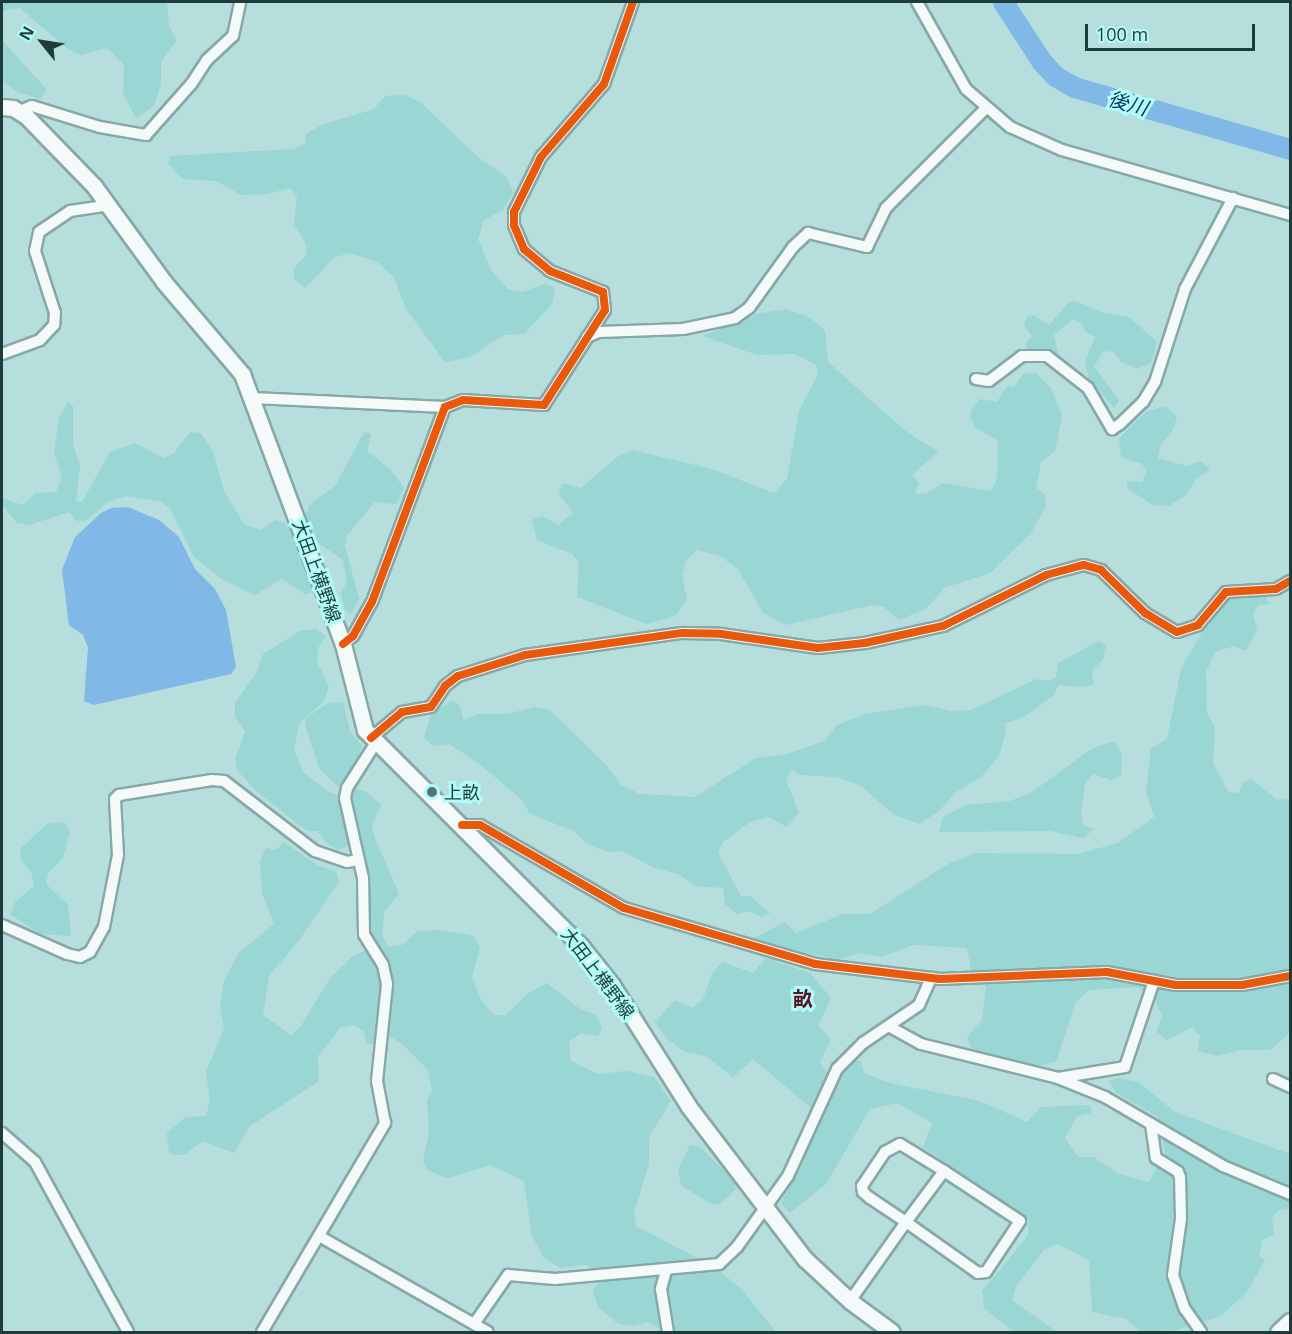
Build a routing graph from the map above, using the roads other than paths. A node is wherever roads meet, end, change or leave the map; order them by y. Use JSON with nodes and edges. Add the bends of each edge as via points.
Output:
{"nodes":[{"id":1,"x":240,"y":2,"type":"edge"},
{"id":2,"x":633,"y":2,"type":"edge"},
{"id":3,"x":917,"y":2,"type":"edge"},
{"id":4,"x":7,"y":105,"type":"edge"},
{"id":5,"x":985,"y":109,"type":"junction"},
{"id":6,"x":1233,"y":198,"type":"junction"},
{"id":7,"x":110,"y":205,"type":"junction"},
{"id":8,"x":1290,"y":215,"type":"edge"},
{"id":9,"x":587,"y":337,"type":"junction"},
{"id":10,"x":2,"y":354,"type":"edge"},
{"id":11,"x":976,"y":379,"type":"dead end"},
{"id":12,"x":253,"y":398,"type":"junction"},
{"id":13,"x":445,"y":407,"type":"junction"},
{"id":14,"x":1290,"y":581,"type":"edge"},
{"id":15,"x":343,"y":644,"type":"junction"},
{"id":16,"x":373,"y":741,"type":"junction"},
{"id":17,"x":462,"y":825,"type":"junction"},
{"id":18,"x":358,"y":860,"type":"junction"},
{"id":19,"x":2,"y":925,"type":"edge"},
{"id":20,"x":1290,"y":976,"type":"edge"},
{"id":21,"x":931,"y":978,"type":"junction"},
{"id":22,"x":1154,"y":981,"type":"junction"},
{"id":23,"x":890,"y":1027,"type":"junction"},
{"id":24,"x":1058,"y":1078,"type":"junction"},
{"id":25,"x":1273,"y":1079,"type":"dead end"},
{"id":26,"x":1290,"y":1087,"type":"edge"},
{"id":27,"x":1151,"y":1124,"type":"junction"},
{"id":28,"x":2,"y":1134,"type":"edge"},
{"id":29,"x":944,"y":1171,"type":"junction"},
{"id":30,"x":1290,"y":1194,"type":"edge"},
{"id":31,"x":766,"y":1207,"type":"junction"},
{"id":32,"x":906,"y":1222,"type":"junction"},
{"id":33,"x":319,"y":1236,"type":"junction"},
{"id":34,"x":666,"y":1271,"type":"junction"},
{"id":35,"x":850,"y":1301,"type":"junction"},
{"id":36,"x":1290,"y":1321,"type":"edge"},
{"id":37,"x":474,"y":1324,"type":"junction"},
{"id":38,"x":128,"y":1332,"type":"edge"},
{"id":39,"x":262,"y":1332,"type":"edge"},
{"id":40,"x":488,"y":1332,"type":"edge"},
{"id":41,"x":668,"y":1332,"type":"edge"},
{"id":42,"x":892,"y":1332,"type":"edge"},
{"id":43,"x":1200,"y":1332,"type":"edge"},
{"id":44,"x":1278,"y":1332,"type":"edge"}],
"edges":[{"from":1,"to":4,"type":"street","via":[[233,36],[207,60],[146,135],[100,127],[32,106]]},
{"from":2,"to":9,"type":"street","via":[[604,84],[550,144],[514,212],[518,238],[537,263],[603,292],[605,310]]},
{"from":3,"to":5,"type":"street","via":[[947,62]]},
{"from":4,"to":7,"type":"main road","name":"大田上横野線"},
{"from":5,"to":6,"type":"street","via":[[1040,143]]},
{"from":5,"to":9,"type":"street","via":[[886,208],[867,247],[808,233],[793,247],[749,308],[735,318],[683,329],[599,332]]},
{"from":6,"to":8,"type":"street"},
{"from":6,"to":11,"type":"street","via":[[1185,289],[1151,391],[1116,427],[1112,429],[1088,388],[1047,356],[1022,356],[989,381]]},
{"from":7,"to":10,"type":"street","via":[[70,211],[39,232],[34,252],[55,313],[54,325],[40,340]]},
{"from":7,"to":12,"type":"main road","name":"大田上横野線","via":[[164,282],[242,374]]},
{"from":9,"to":13,"type":"street","via":[[543,405],[463,400]]},
{"from":12,"to":13,"type":"street"},
{"from":12,"to":15,"type":"main road","name":"大田上横野線"},
{"from":13,"to":15,"type":"street","via":[[372,602],[353,636]]},
{"from":14,"to":16,"type":"street","via":[[1276,589],[1226,592],[1198,625],[1177,632],[1145,613],[1101,570],[1084,565],[1046,576],[944,626],[865,643],[818,648],[722,634],[682,633],[525,656],[458,676],[445,686],[431,707],[402,712]]},
{"from":15,"to":16,"type":"main road","name":"大田上横野線","via":[[360,720]]},
{"from":16,"to":17,"type":"main road","name":"大田上横野線"},
{"from":16,"to":18,"type":"street","via":[[345,792]]},
{"from":17,"to":21,"type":"street","via":[[480,825],[624,908],[816,964]]},
{"from":17,"to":31,"type":"main road","name":"大田上横野線","via":[[581,946],[612,985],[689,1107]]},
{"from":18,"to":19,"type":"street","via":[[347,862],[315,851],[224,782],[212,780],[119,795],[115,799],[118,855],[104,927],[90,952],[80,957],[67,954]]},
{"from":18,"to":33,"type":"street","via":[[363,878],[364,934],[383,965],[387,984],[377,1081],[385,1123]]},
{"from":20,"to":22,"type":"street","via":[[1242,985]]},
{"from":21,"to":22,"type":"street","via":[[1107,972]]},
{"from":21,"to":23,"type":"street","via":[[919,1005]]},
{"from":22,"to":24,"type":"street","via":[[1125,1067]]},
{"from":23,"to":24,"type":"street","via":[[921,1044]]},
{"from":23,"to":31,"type":"street","via":[[863,1043],[837,1069],[796,1161]]},
{"from":24,"to":27,"type":"street","via":[[1105,1097]]},
{"from":25,"to":26,"type":"street"},
{"from":27,"to":30,"type":"street","via":[[1223,1166]]},
{"from":27,"to":43,"type":"street","via":[[1150,1138],[1156,1158],[1180,1177],[1181,1219],[1173,1275],[1185,1309]]},
{"from":28,"to":38,"type":"street","via":[[35,1162]]},
{"from":29,"to":32,"type":"street"},
{"from":29,"to":32,"type":"street","via":[[900,1144],[885,1152],[862,1186],[863,1192]]},
{"from":29,"to":32,"type":"street","via":[[1020,1221],[986,1272],[978,1273]]},
{"from":31,"to":34,"type":"street","via":[[719,1264]]},
{"from":31,"to":35,"type":"main road","name":"大田上横野線","via":[[805,1259]]},
{"from":32,"to":35,"type":"street"},
{"from":33,"to":37,"type":"street"},
{"from":33,"to":39,"type":"street"},
{"from":34,"to":37,"type":"street","via":[[555,1279],[508,1275]]},
{"from":34,"to":41,"type":"street","via":[[661,1289]]},
{"from":35,"to":42,"type":"main road","name":"大田上横野線"},
{"from":36,"to":44,"type":"main road"},
{"from":37,"to":40,"type":"street"}]}
